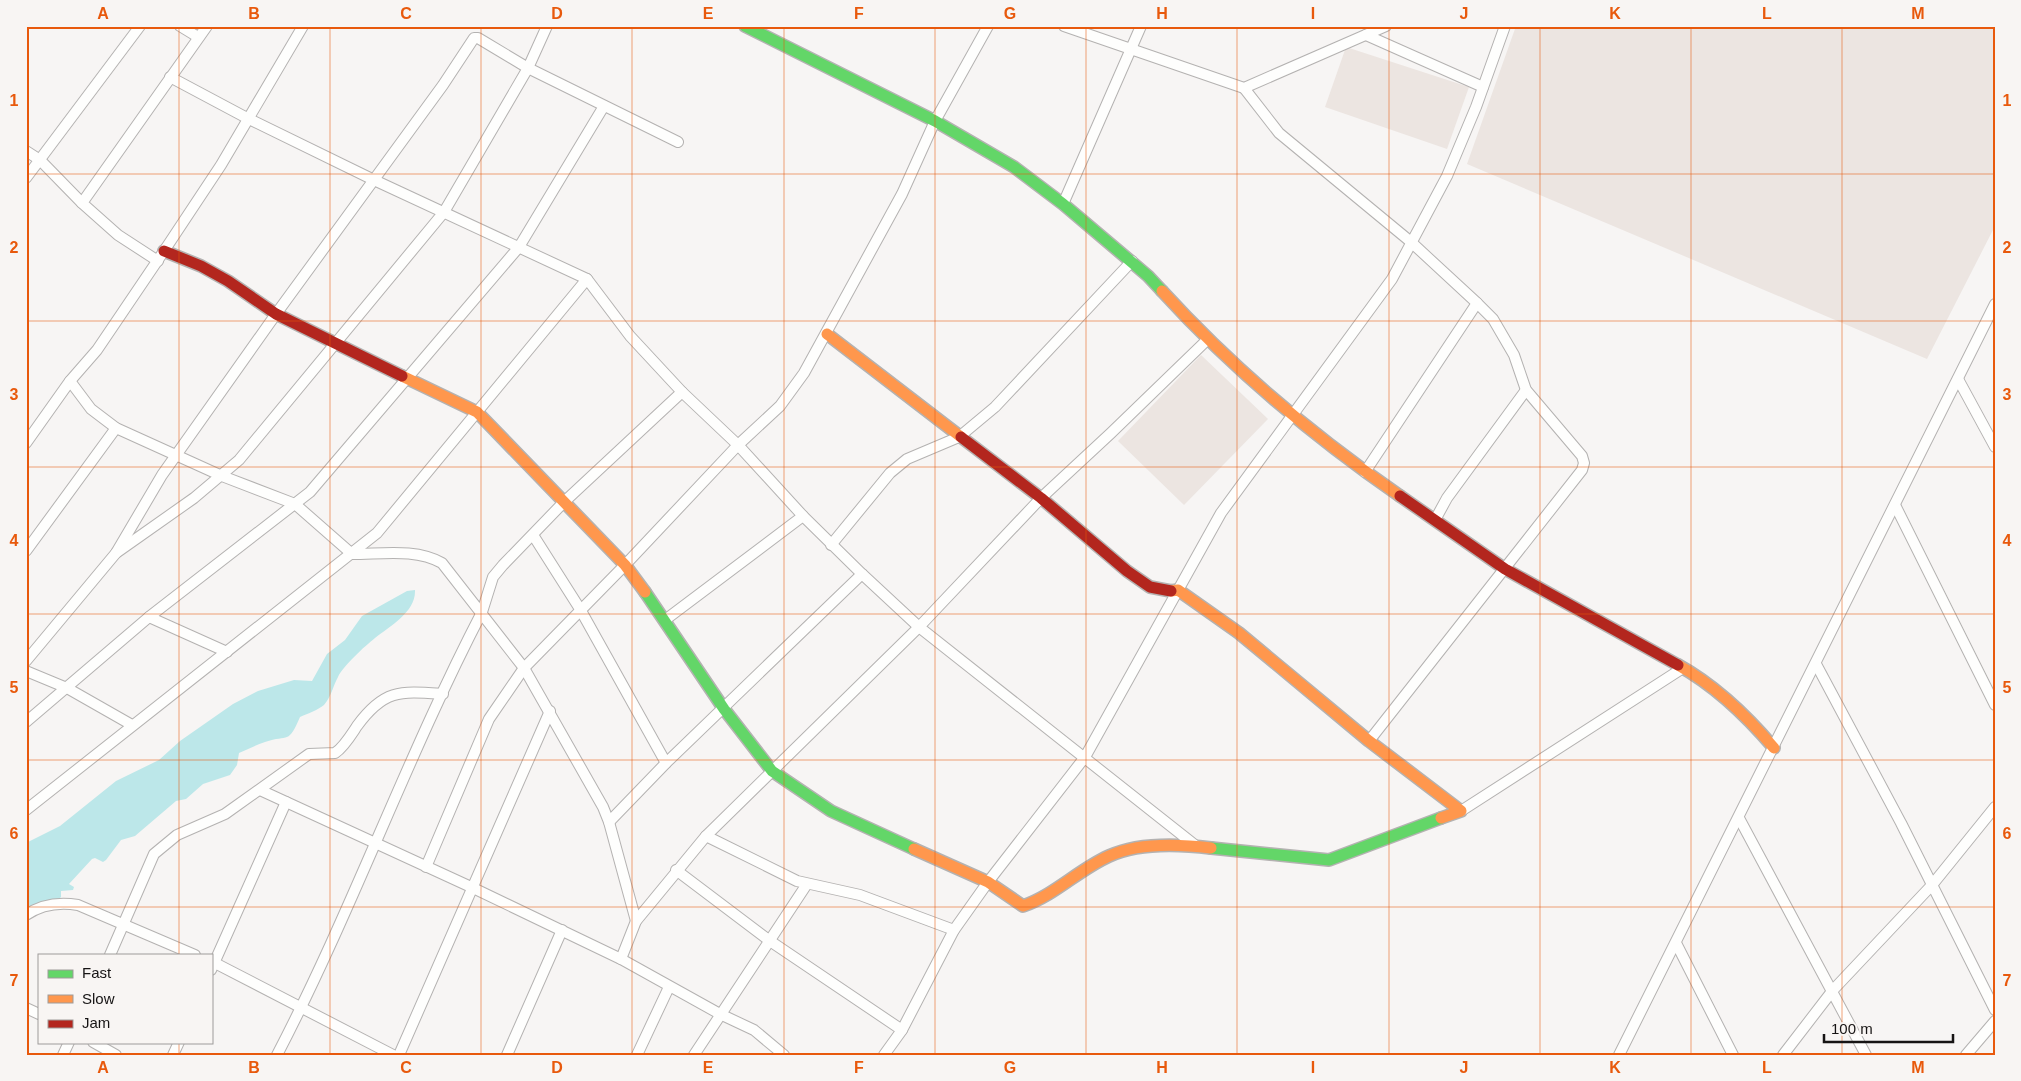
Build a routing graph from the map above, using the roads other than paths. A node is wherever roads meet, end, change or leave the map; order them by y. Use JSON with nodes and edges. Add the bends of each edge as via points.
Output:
{"nodes":[{"id":1,"x":140,"y":26,"type":"edge"},
{"id":2,"x":180,"y":26,"type":"edge"},
{"id":3,"x":207,"y":26,"type":"edge"},
{"id":4,"x":303,"y":26,"type":"edge"},
{"id":5,"x":547,"y":26,"type":"edge"},
{"id":6,"x":988,"y":26,"type":"edge"},
{"id":7,"x":1064,"y":26,"type":"edge"},
{"id":8,"x":1141,"y":26,"type":"edge"},
{"id":9,"x":1386,"y":26,"type":"edge"},
{"id":10,"x":1505,"y":26,"type":"edge"},
{"id":11,"x":752,"y":28,"type":"edge"},
{"id":12,"x":1366,"y":35,"type":"junction"},
{"id":13,"x":198,"y":37,"type":"junction"},
{"id":14,"x":1131,"y":50,"type":"junction"},
{"id":15,"x":528,"y":68,"type":"junction"},
{"id":16,"x":170,"y":77,"type":"junction"},
{"id":17,"x":1244,"y":88,"type":"junction"},
{"id":18,"x":1483,"y":88,"type":"junction"},
{"id":19,"x":604,"y":106,"type":"junction"},
{"id":20,"x":248,"y":118,"type":"junction"},
{"id":21,"x":935,"y":121,"type":"junction"},
{"id":22,"x":678,"y":142,"type":"dead end"},
{"id":23,"x":26,"y":151,"type":"edge"},
{"id":24,"x":40,"y":160,"type":"junction"},
{"id":25,"x":26,"y":178,"type":"edge"},
{"id":26,"x":374,"y":180,"type":"junction"},
{"id":27,"x":82,"y":203,"type":"junction"},
{"id":28,"x":1063,"y":204,"type":"junction"},
{"id":29,"x":444,"y":212,"type":"junction"},
{"id":30,"x":1411,"y":242,"type":"junction"},
{"id":31,"x":519,"y":247,"type":"junction"},
{"id":32,"x":161,"y":256,"type":"junction"},
{"id":33,"x":1132,"y":261,"type":"junction"},
{"id":34,"x":587,"y":279,"type":"junction"},
{"id":35,"x":1478,"y":303,"type":"junction"},
{"id":36,"x":1995,"y":304,"type":"edge"},
{"id":37,"x":276,"y":314,"type":"junction"},
{"id":38,"x":827,"y":334,"type":"junction"},
{"id":39,"x":1207,"y":340,"type":"junction"},
{"id":40,"x":334,"y":344,"type":"junction"},
{"id":41,"x":407,"y":378,"type":"junction"},
{"id":42,"x":1958,"y":379,"type":"junction"},
{"id":43,"x":70,"y":381,"type":"junction"},
{"id":44,"x":1526,"y":390,"type":"junction"},
{"id":45,"x":682,"y":392,"type":"junction"},
{"id":46,"x":477,"y":412,"type":"junction"},
{"id":47,"x":1290,"y":416,"type":"junction"},
{"id":48,"x":116,"y":428,"type":"junction"},
{"id":49,"x":959,"y":436,"type":"junction"},
{"id":50,"x":26,"y":443,"type":"edge"},
{"id":51,"x":738,"y":445,"type":"junction"},
{"id":52,"x":1995,"y":447,"type":"edge"},
{"id":53,"x":176,"y":454,"type":"junction"},
{"id":54,"x":1365,"y":472,"type":"junction"},
{"id":55,"x":222,"y":476,"type":"junction"},
{"id":56,"x":1040,"y":498,"type":"junction"},
{"id":57,"x":564,"y":502,"type":"junction"},
{"id":58,"x":295,"y":504,"type":"junction"},
{"id":59,"x":1894,"y":506,"type":"junction"},
{"id":60,"x":803,"y":516,"type":"junction"},
{"id":61,"x":1435,"y":520,"type":"junction"},
{"id":62,"x":533,"y":535,"type":"junction"},
{"id":63,"x":831,"y":545,"type":"junction"},
{"id":64,"x":26,"y":551,"type":"edge"},
{"id":65,"x":116,"y":553,"type":"junction"},
{"id":66,"x":352,"y":554,"type":"junction"},
{"id":67,"x":625,"y":565,"type":"junction"},
{"id":68,"x":1506,"y":569,"type":"junction"},
{"id":69,"x":862,"y":574,"type":"junction"},
{"id":70,"x":1178,"y":590,"type":"junction"},
{"id":71,"x":580,"y":610,"type":"junction"},
{"id":72,"x":482,"y":612,"type":"junction"},
{"id":73,"x":149,"y":617,"type":"junction"},
{"id":74,"x":665,"y":620,"type":"junction"},
{"id":75,"x":919,"y":627,"type":"junction"},
{"id":76,"x":227,"y":652,"type":"junction"},
{"id":77,"x":26,"y":660,"type":"edge"},
{"id":78,"x":1816,"y":664,"type":"junction"},
{"id":79,"x":524,"y":668,"type":"junction"},
{"id":80,"x":1683,"y":668,"type":"junction"},
{"id":81,"x":26,"y":671,"type":"edge"},
{"id":82,"x":67,"y":688,"type":"junction"},
{"id":83,"x":443,"y":694,"type":"junction"},
{"id":84,"x":1995,"y":705,"type":"edge"},
{"id":85,"x":724,"y":708,"type":"junction"},
{"id":86,"x":550,"y":711,"type":"junction"},
{"id":87,"x":26,"y":722,"type":"edge"},
{"id":88,"x":132,"y":725,"type":"junction"},
{"id":89,"x":1369,"y":742,"type":"junction"},
{"id":90,"x":1774,"y":748,"type":"junction"},
{"id":91,"x":1085,"y":757,"type":"junction"},
{"id":92,"x":666,"y":763,"type":"junction"},
{"id":93,"x":772,"y":771,"type":"junction"},
{"id":94,"x":260,"y":790,"type":"junction"},
{"id":95,"x":286,"y":802,"type":"junction"},
{"id":96,"x":1995,"y":807,"type":"edge"},
{"id":97,"x":26,"y":810,"type":"edge"},
{"id":98,"x":1461,"y":811,"type":"junction"},
{"id":99,"x":1739,"y":818,"type":"junction"},
{"id":100,"x":609,"y":822,"type":"junction"},
{"id":101,"x":706,"y":836,"type":"junction"},
{"id":102,"x":374,"y":843,"type":"junction"},
{"id":103,"x":1196,"y":846,"type":"junction"},
{"id":104,"x":426,"y":867,"type":"junction"},
{"id":105,"x":676,"y":870,"type":"junction"},
{"id":106,"x":988,"y":882,"type":"junction"},
{"id":107,"x":807,"y":884,"type":"junction"},
{"id":108,"x":1932,"y":885,"type":"junction"},
{"id":109,"x":471,"y":886,"type":"junction"},
{"id":110,"x":26,"y":915,"type":"edge"},
{"id":111,"x":636,"y":921,"type":"junction"},
{"id":112,"x":123,"y":926,"type":"junction"},
{"id":113,"x":562,"y":930,"type":"junction"},
{"id":114,"x":954,"y":930,"type":"junction"},
{"id":115,"x":770,"y":941,"type":"junction"},
{"id":116,"x":1676,"y":943,"type":"junction"},
{"id":117,"x":110,"y":954,"type":"edge"},
{"id":118,"x":193,"y":954,"type":"edge"},
{"id":119,"x":621,"y":958,"type":"junction"},
{"id":120,"x":212,"y":965,"type":"edge"},
{"id":121,"x":669,"y":987,"type":"junction"},
{"id":122,"x":1833,"y":990,"type":"junction"},
{"id":123,"x":26,"y":1008,"type":"edge"},
{"id":124,"x":301,"y":1008,"type":"junction"},
{"id":125,"x":1995,"y":1010,"type":"edge"},
{"id":126,"x":38,"y":1014,"type":"edge"},
{"id":127,"x":720,"y":1014,"type":"junction"},
{"id":128,"x":1995,"y":1021,"type":"edge"},
{"id":129,"x":902,"y":1030,"type":"junction"},
{"id":130,"x":97,"y":1044,"type":"edge"},
{"id":131,"x":116,"y":1055,"type":"edge"},
{"id":132,"x":277,"y":1055,"type":"edge"},
{"id":133,"x":393,"y":1055,"type":"edge"},
{"id":134,"x":399,"y":1055,"type":"edge"},
{"id":135,"x":507,"y":1055,"type":"edge"},
{"id":136,"x":637,"y":1055,"type":"edge"},
{"id":137,"x":694,"y":1055,"type":"edge"},
{"id":138,"x":784,"y":1055,"type":"edge"},
{"id":139,"x":884,"y":1055,"type":"edge"},
{"id":140,"x":1619,"y":1055,"type":"edge"},
{"id":141,"x":1733,"y":1055,"type":"edge"},
{"id":142,"x":1783,"y":1055,"type":"edge"},
{"id":143,"x":1866,"y":1055,"type":"edge"},
{"id":144,"x":1966,"y":1055,"type":"edge"}],
"edges":[{"from":1,"to":24,"type":"street"},
{"from":2,"to":13,"type":"street"},
{"from":3,"to":13,"type":"street"},
{"from":4,"to":20,"type":"street"},
{"from":5,"to":15,"type":"street"},
{"from":6,"to":21,"type":"street"},
{"from":7,"to":14,"type":"street"},
{"from":8,"to":14,"type":"street"},
{"from":9,"to":12,"type":"street"},
{"from":10,"to":18,"type":"street"},
{"from":11,"to":21,"type":"street"},
{"from":12,"to":17,"type":"street"},
{"from":12,"to":18,"type":"street"},
{"from":13,"to":16,"type":"street"},
{"from":14,"to":17,"type":"street"},
{"from":14,"to":28,"type":"street"},
{"from":15,"to":19,"type":"street"},
{"from":15,"to":26,"type":"street","via":[[474,38]]},
{"from":15,"to":29,"type":"street"},
{"from":16,"to":20,"type":"street"},
{"from":16,"to":27,"type":"street"},
{"from":17,"to":30,"type":"street","via":[[1279,133]]},
{"from":18,"to":30,"type":"street","via":[[1447,176]]},
{"from":19,"to":22,"type":"street"},
{"from":19,"to":31,"type":"street"},
{"from":20,"to":26,"type":"street"},
{"from":20,"to":32,"type":"street"},
{"from":21,"to":28,"type":"street","via":[[1014,166]]},
{"from":21,"to":38,"type":"street","via":[[902,194]]},
{"from":23,"to":24,"type":"street"},
{"from":24,"to":25,"type":"street"},
{"from":24,"to":27,"type":"street"},
{"from":26,"to":29,"type":"street"},
{"from":26,"to":37,"type":"street"},
{"from":27,"to":32,"type":"street","via":[[118,235]]},
{"from":28,"to":33,"type":"street"},
{"from":29,"to":31,"type":"street"},
{"from":29,"to":40,"type":"street"},
{"from":30,"to":35,"type":"street"},
{"from":30,"to":47,"type":"street","via":[[1392,279],[1368,314]]},
{"from":31,"to":34,"type":"street"},
{"from":31,"to":41,"type":"street"},
{"from":32,"to":37,"type":"street","via":[[201,266]]},
{"from":32,"to":43,"type":"street","via":[[97,350]]},
{"from":33,"to":39,"type":"street"},
{"from":33,"to":49,"type":"street","via":[[995,407]]},
{"from":34,"to":45,"type":"street","via":[[630,336]]},
{"from":34,"to":46,"type":"street"},
{"from":35,"to":44,"type":"street","via":[[1493,320],[1514,355]]},
{"from":35,"to":54,"type":"street"},
{"from":36,"to":42,"type":"street"},
{"from":37,"to":40,"type":"street"},
{"from":37,"to":53,"type":"street"},
{"from":38,"to":49,"type":"street"},
{"from":38,"to":51,"type":"street","via":[[780,406]]},
{"from":39,"to":47,"type":"street"},
{"from":39,"to":56,"type":"street"},
{"from":40,"to":41,"type":"street"},
{"from":40,"to":55,"type":"street","via":[[239,460]]},
{"from":41,"to":46,"type":"street"},
{"from":41,"to":58,"type":"street","via":[[310,492]]},
{"from":42,"to":52,"type":"street"},
{"from":42,"to":59,"type":"street"},
{"from":43,"to":48,"type":"street","via":[[91,409]]},
{"from":43,"to":50,"type":"street"},
{"from":44,"to":61,"type":"street","via":[[1447,498]]},
{"from":44,"to":68,"type":"street","via":[[1582,456],[1584,463],[1582,470]]},
{"from":45,"to":51,"type":"street"},
{"from":45,"to":57,"type":"street"},
{"from":46,"to":57,"type":"street"},
{"from":46,"to":66,"type":"street","via":[[377,533]]},
{"from":47,"to":54,"type":"street"},
{"from":47,"to":70,"type":"street","via":[[1222,513]]},
{"from":48,"to":53,"type":"street"},
{"from":48,"to":64,"type":"street"},
{"from":49,"to":56,"type":"street"},
{"from":49,"to":63,"type":"street","via":[[907,459],[890,474]]},
{"from":51,"to":60,"type":"street"},
{"from":51,"to":67,"type":"street"},
{"from":53,"to":55,"type":"street"},
{"from":53,"to":65,"type":"street"},
{"from":54,"to":61,"type":"street"},
{"from":55,"to":58,"type":"street"},
{"from":55,"to":65,"type":"street"},
{"from":56,"to":70,"type":"street","via":[[1150,587]]},
{"from":56,"to":75,"type":"street"},
{"from":57,"to":62,"type":"street"},
{"from":57,"to":67,"type":"street"},
{"from":58,"to":66,"type":"street"},
{"from":58,"to":73,"type":"street"},
{"from":59,"to":78,"type":"street"},
{"from":59,"to":84,"type":"street"},
{"from":60,"to":63,"type":"street"},
{"from":60,"to":74,"type":"street"},
{"from":61,"to":68,"type":"street"},
{"from":62,"to":71,"type":"street"},
{"from":62,"to":72,"type":"street","via":[[493,577]]},
{"from":63,"to":69,"type":"street"},
{"from":65,"to":77,"type":"street"},
{"from":66,"to":72,"type":"street","via":[[414,554],[435,559],[442,563]]},
{"from":66,"to":76,"type":"street"},
{"from":67,"to":71,"type":"street"},
{"from":67,"to":74,"type":"street"},
{"from":68,"to":80,"type":"street"},
{"from":68,"to":89,"type":"street"},
{"from":69,"to":75,"type":"street"},
{"from":69,"to":85,"type":"street"},
{"from":70,"to":89,"type":"street","via":[[1239,633]]},
{"from":70,"to":91,"type":"street"},
{"from":71,"to":79,"type":"street"},
{"from":71,"to":92,"type":"street"},
{"from":72,"to":79,"type":"street"},
{"from":72,"to":83,"type":"street"},
{"from":73,"to":76,"type":"street"},
{"from":73,"to":82,"type":"street"},
{"from":74,"to":85,"type":"street"},
{"from":75,"to":91,"type":"street"},
{"from":75,"to":93,"type":"street"},
{"from":76,"to":88,"type":"street"},
{"from":78,"to":90,"type":"street"},
{"from":78,"to":108,"type":"street"},
{"from":79,"to":86,"type":"street"},
{"from":79,"to":104,"type":"street","via":[[489,720]]},
{"from":80,"to":90,"type":"street","via":[[1746,714]]},
{"from":80,"to":98,"type":"street"},
{"from":81,"to":82,"type":"street"},
{"from":82,"to":87,"type":"street"},
{"from":82,"to":88,"type":"street"},
{"from":83,"to":94,"type":"street","via":[[415,692],[382,700],[372,707],[335,753],[309,754]]},
{"from":83,"to":102,"type":"street"},
{"from":85,"to":92,"type":"street"},
{"from":85,"to":93,"type":"street"},
{"from":86,"to":100,"type":"street"},
{"from":86,"to":109,"type":"street"},
{"from":88,"to":97,"type":"street"},
{"from":89,"to":98,"type":"street"},
{"from":90,"to":99,"type":"street"},
{"from":91,"to":103,"type":"street"},
{"from":91,"to":106,"type":"street"},
{"from":92,"to":100,"type":"street"},
{"from":93,"to":101,"type":"street"},
{"from":93,"to":106,"type":"street","via":[[850,822],[910,845]]},
{"from":94,"to":95,"type":"street"},
{"from":94,"to":112,"type":"street","via":[[225,814],[178,835],[154,854]]},
{"from":95,"to":102,"type":"street"},
{"from":95,"to":120,"type":"street"},
{"from":96,"to":108,"type":"street"},
{"from":98,"to":103,"type":"street","via":[[1329,860]]},
{"from":99,"to":116,"type":"street"},
{"from":99,"to":122,"type":"street"},
{"from":100,"to":111,"type":"street"},
{"from":101,"to":105,"type":"street"},
{"from":101,"to":107,"type":"street"},
{"from":102,"to":104,"type":"street"},
{"from":102,"to":124,"type":"street"},
{"from":103,"to":106,"type":"street","via":[[1140,847],[1109,856],[1032,905],[1023,906]]},
{"from":104,"to":109,"type":"street"},
{"from":105,"to":111,"type":"street"},
{"from":105,"to":115,"type":"street"},
{"from":106,"to":114,"type":"street"},
{"from":107,"to":114,"type":"street","via":[[860,895]]},
{"from":107,"to":115,"type":"street"},
{"from":108,"to":122,"type":"street"},
{"from":108,"to":125,"type":"street"},
{"from":109,"to":113,"type":"street"},
{"from":109,"to":134,"type":"street"},
{"from":110,"to":112,"type":"street","via":[[35,909],[64,902]]},
{"from":111,"to":119,"type":"street"},
{"from":112,"to":117,"type":"street"},
{"from":112,"to":118,"type":"street"},
{"from":113,"to":119,"type":"street"},
{"from":113,"to":135,"type":"street"},
{"from":114,"to":129,"type":"street"},
{"from":115,"to":127,"type":"street"},
{"from":115,"to":129,"type":"street"},
{"from":116,"to":140,"type":"street"},
{"from":116,"to":141,"type":"street"},
{"from":119,"to":121,"type":"street"},
{"from":120,"to":124,"type":"street"},
{"from":121,"to":127,"type":"street"},
{"from":121,"to":136,"type":"street"},
{"from":122,"to":142,"type":"street"},
{"from":122,"to":143,"type":"street"},
{"from":123,"to":126,"type":"street"},
{"from":124,"to":132,"type":"street"},
{"from":124,"to":133,"type":"street"},
{"from":127,"to":137,"type":"street"},
{"from":127,"to":138,"type":"street","via":[[754,1030]]},
{"from":128,"to":144,"type":"street"},
{"from":129,"to":139,"type":"street"},
{"from":130,"to":131,"type":"street"}]}
